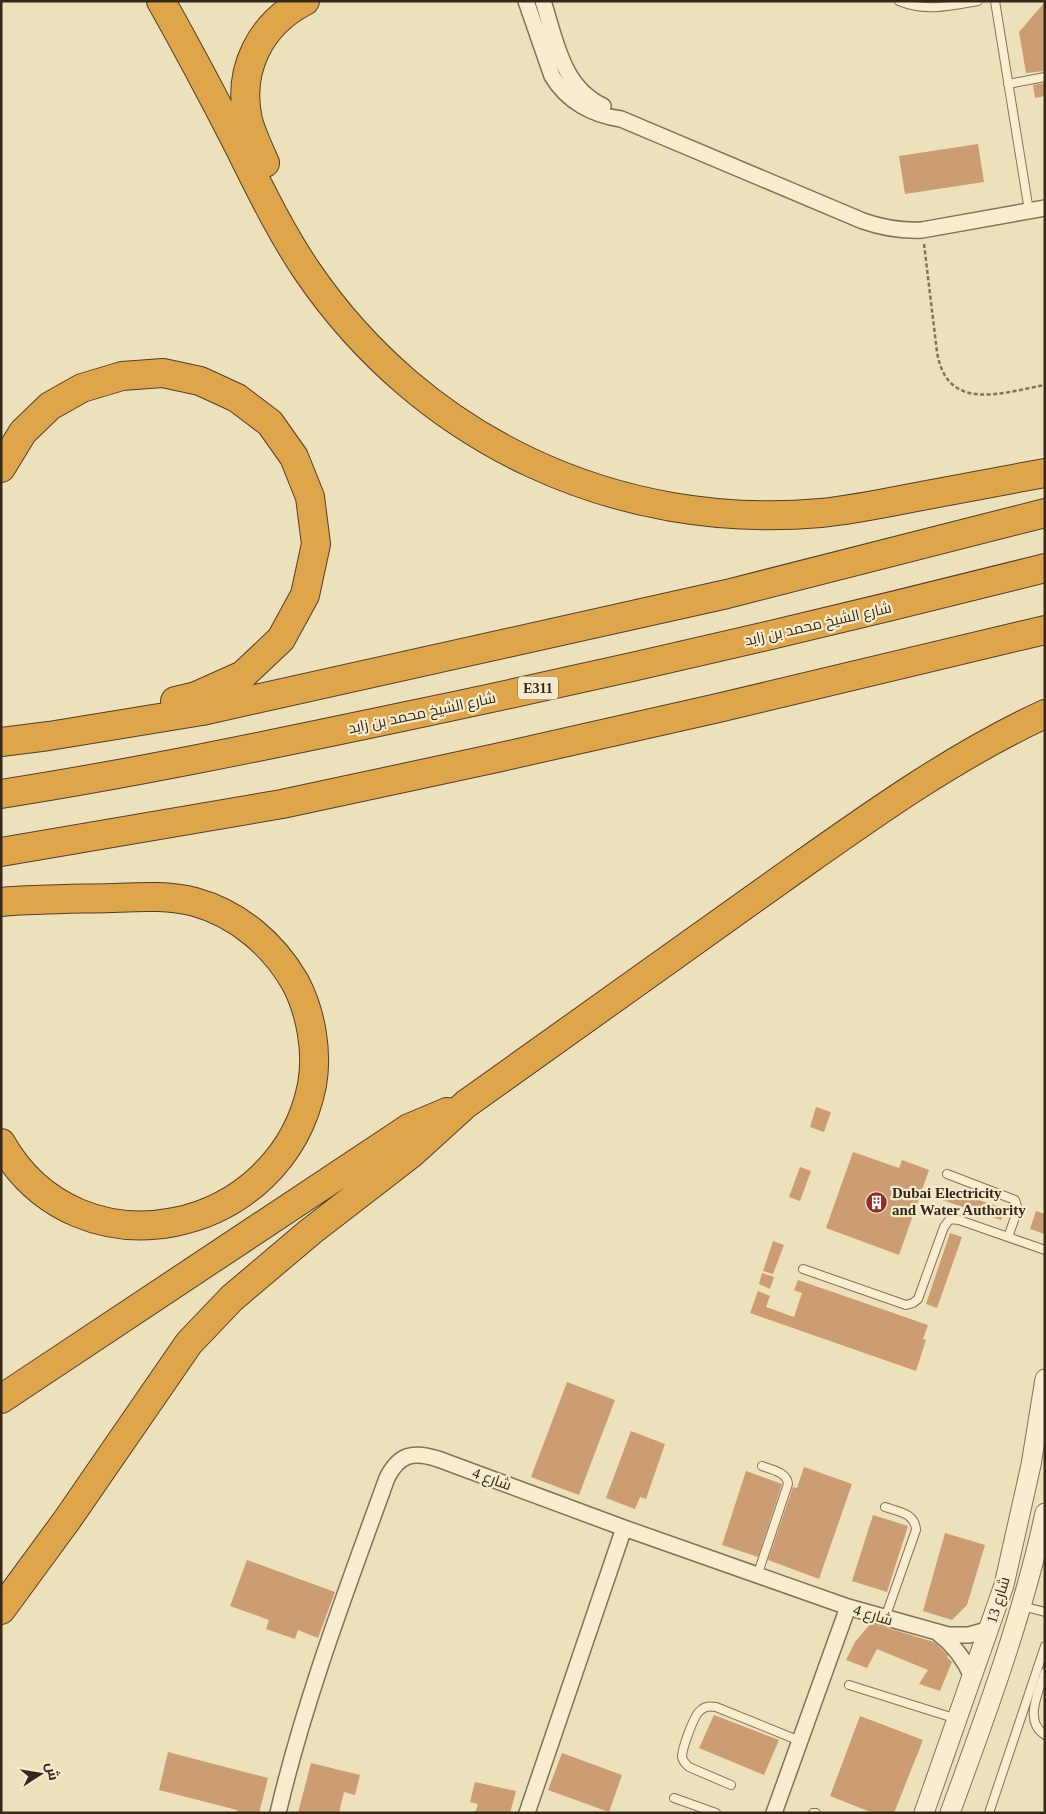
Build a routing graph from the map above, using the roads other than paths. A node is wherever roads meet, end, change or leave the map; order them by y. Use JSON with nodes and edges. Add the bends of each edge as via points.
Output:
{"nodes":[{"id":1,"x":161,"y":1,"type":"edge"},
{"id":2,"x":305,"y":1,"type":"edge"},
{"id":3,"x":526,"y":1,"type":"edge"},
{"id":4,"x":543,"y":1,"type":"edge"},
{"id":5,"x":899,"y":1,"type":"edge"},
{"id":6,"x":978,"y":1,"type":"edge"},
{"id":7,"x":995,"y":1,"type":"edge"},
{"id":8,"x":917,"y":4,"type":"edge"},
{"id":9,"x":1045,"y":78,"type":"edge"},
{"id":10,"x":1008,"y":84,"type":"junction"},
{"id":11,"x":620,"y":119,"type":"junction"},
{"id":12,"x":1045,"y":208,"type":"edge"},
{"id":13,"x":1030,"y":211,"type":"junction"},
{"id":14,"x":329,"y":300,"type":"junction"},
{"id":15,"x":1,"y":468,"type":"edge"},
{"id":16,"x":1045,"y":473,"type":"edge"},
{"id":17,"x":1045,"y":513,"type":"edge"},
{"id":18,"x":1045,"y":568,"type":"edge"},
{"id":19,"x":1045,"y":630,"type":"edge"},
{"id":20,"x":1045,"y":714,"type":"edge"},
{"id":21,"x":25,"y":739,"type":"edge"},
{"id":22,"x":14,"y":792,"type":"edge"},
{"id":23,"x":1,"y":852,"type":"edge"},
{"id":24,"x":1,"y":902,"type":"edge"},
{"id":25,"x":466,"y":1104,"type":"junction"},
{"id":26,"x":1,"y":1143,"type":"edge"},
{"id":27,"x":947,"y":1174,"type":"dead end"},
{"id":28,"x":1008,"y":1237,"type":"junction"},
{"id":29,"x":1045,"y":1250,"type":"edge"},
{"id":30,"x":804,"y":1269,"type":"dead end"},
{"id":31,"x":1045,"y":1379,"type":"edge"},
{"id":32,"x":1,"y":1399,"type":"edge"},
{"id":33,"x":762,"y":1466,"type":"dead end"},
{"id":34,"x":885,"y":1507,"type":"dead end"},
{"id":35,"x":1045,"y":1513,"type":"edge"},
{"id":36,"x":624,"y":1528,"type":"junction"},
{"id":37,"x":757,"y":1576,"type":"junction"},
{"id":38,"x":1020,"y":1605,"type":"junction"},
{"id":39,"x":848,"y":1607,"type":"junction"},
{"id":40,"x":1,"y":1610,"type":"edge"},
{"id":41,"x":1045,"y":1612,"type":"edge"},
{"id":42,"x":885,"y":1618,"type":"junction"},
{"id":43,"x":990,"y":1629,"type":"junction"},
{"id":44,"x":938,"y":1634,"type":"junction"},
{"id":45,"x":1045,"y":1646,"type":"edge"},
{"id":46,"x":1045,"y":1672,"type":"edge"},
{"id":47,"x":972,"y":1677,"type":"junction"},
{"id":48,"x":849,"y":1685,"type":"dead end"},
{"id":49,"x":957,"y":1719,"type":"junction"},
{"id":50,"x":1045,"y":1735,"type":"edge"},
{"id":51,"x":800,"y":1740,"type":"junction"},
{"id":52,"x":731,"y":1785,"type":"dead end"},
{"id":53,"x":674,"y":1798,"type":"dead end"},
{"id":54,"x":278,"y":1813,"type":"edge"},
{"id":55,"x":527,"y":1813,"type":"edge"},
{"id":56,"x":716,"y":1813,"type":"edge"},
{"id":57,"x":774,"y":1813,"type":"edge"},
{"id":58,"x":924,"y":1813,"type":"edge"},
{"id":59,"x":950,"y":1813,"type":"edge"},
{"id":60,"x":989,"y":1813,"type":"edge"}],
"edges":[{"from":1,"to":14,"type":"highway","via":[[205,80],[273,216]]},
{"from":2,"to":14,"type":"highway","via":[[276,21],[254,50],[246,78],[246,107],[253,135],[290,219],[318,270]]},
{"from":3,"to":11,"type":"street","via":[[558,87],[584,108]]},
{"from":4,"to":11,"type":"street","via":[[575,86]]},
{"from":5,"to":8,"type":"lane"},
{"from":6,"to":8,"type":"lane","via":[[940,8]]},
{"from":7,"to":10,"type":"lane"},
{"from":9,"to":10,"type":"lane"},
{"from":10,"to":13,"type":"lane"},
{"from":11,"to":13,"type":"street","via":[[882,228],[922,230]]},
{"from":12,"to":13,"type":"street"},
{"from":14,"to":16,"type":"highway","via":[[396,373],[473,432],[559,476],[642,501],[730,514],[821,513]]},
{"from":15,"to":21,"type":"highway","via":[[22,432],[50,406],[82,388],[122,376],[163,374],[200,381],[237,398],[270,423],[294,457],[310,497],[316,544],[305,595],[281,639],[243,675],[196,696],[77,722]]},
{"from":17,"to":21,"type":"highway","via":[[772,583],[570,630],[202,711]]},
{"from":18,"to":22,"type":"highway","name":"شارع الشيخ محمد بن زايد","number":"E311","via":[[506,695],[283,742]]},
{"from":19,"to":23,"type":"highway","via":[[718,708],[301,800]]},
{"from":20,"to":25,"type":"highway","via":[[944,767]]},
{"from":24,"to":26,"type":"highway","via":[[172,898],[216,909],[256,934],[287,968],[298,989],[311,1030],[314,1052],[314,1074],[308,1100],[286,1150],[249,1190],[202,1216],[175,1222],[125,1225],[80,1213],[39,1189],[22,1173]]},
{"from":25,"to":32,"type":"highway","via":[[409,1128]]},
{"from":25,"to":40,"type":"highway","via":[[411,1154],[310,1232],[232,1298],[189,1342]]},
{"from":27,"to":28,"type":"lane","via":[[1015,1200],[1018,1208]]},
{"from":28,"to":29,"type":"lane"},
{"from":28,"to":30,"type":"lane","via":[[950,1219],[944,1226],[918,1299],[906,1305]]},
{"from":31,"to":43,"type":"street","name":"شارع 13","via":[[1024,1501]]},
{"from":33,"to":37,"type":"lane","via":[[784,1475],[788,1484]]},
{"from":34,"to":42,"type":"lane","via":[[912,1517],[916,1530]]},
{"from":35,"to":38,"type":"street","name":"شارع 13"},
{"from":36,"to":37,"type":"street","name":"شارع 4"},
{"from":36,"to":54,"type":"street","name":"شارع 4","via":[[426,1455],[414,1454],[393,1465],[320,1662]]},
{"from":36,"to":55,"type":"street"},
{"from":37,"to":39,"type":"street","name":"شارع 4"},
{"from":38,"to":41,"type":"lane"},
{"from":38,"to":59,"type":"street","name":"شارع 13"},
{"from":39,"to":42,"type":"street","name":"شارع 4"},
{"from":39,"to":51,"type":"street"},
{"from":42,"to":44,"type":"street","name":"شارع 4"},
{"from":43,"to":44,"type":"street","name":"شارع 4","via":[[969,1634]]},
{"from":43,"to":47,"type":"street","name":"شارع 13"},
{"from":44,"to":47,"type":"street","name":"شارع 4","via":[[962,1656]]},
{"from":45,"to":60,"type":"lane"},
{"from":46,"to":50,"type":"lane","via":[[1033,1717]]},
{"from":47,"to":49,"type":"street","name":"شارع 13"},
{"from":48,"to":49,"type":"lane"},
{"from":49,"to":58,"type":"street","name":"شارع 13"},
{"from":51,"to":52,"type":"lane","via":[[716,1707],[701,1709],[682,1754],[684,1762],[688,1767]]},
{"from":51,"to":57,"type":"street"},
{"from":53,"to":56,"type":"lane"}]}
